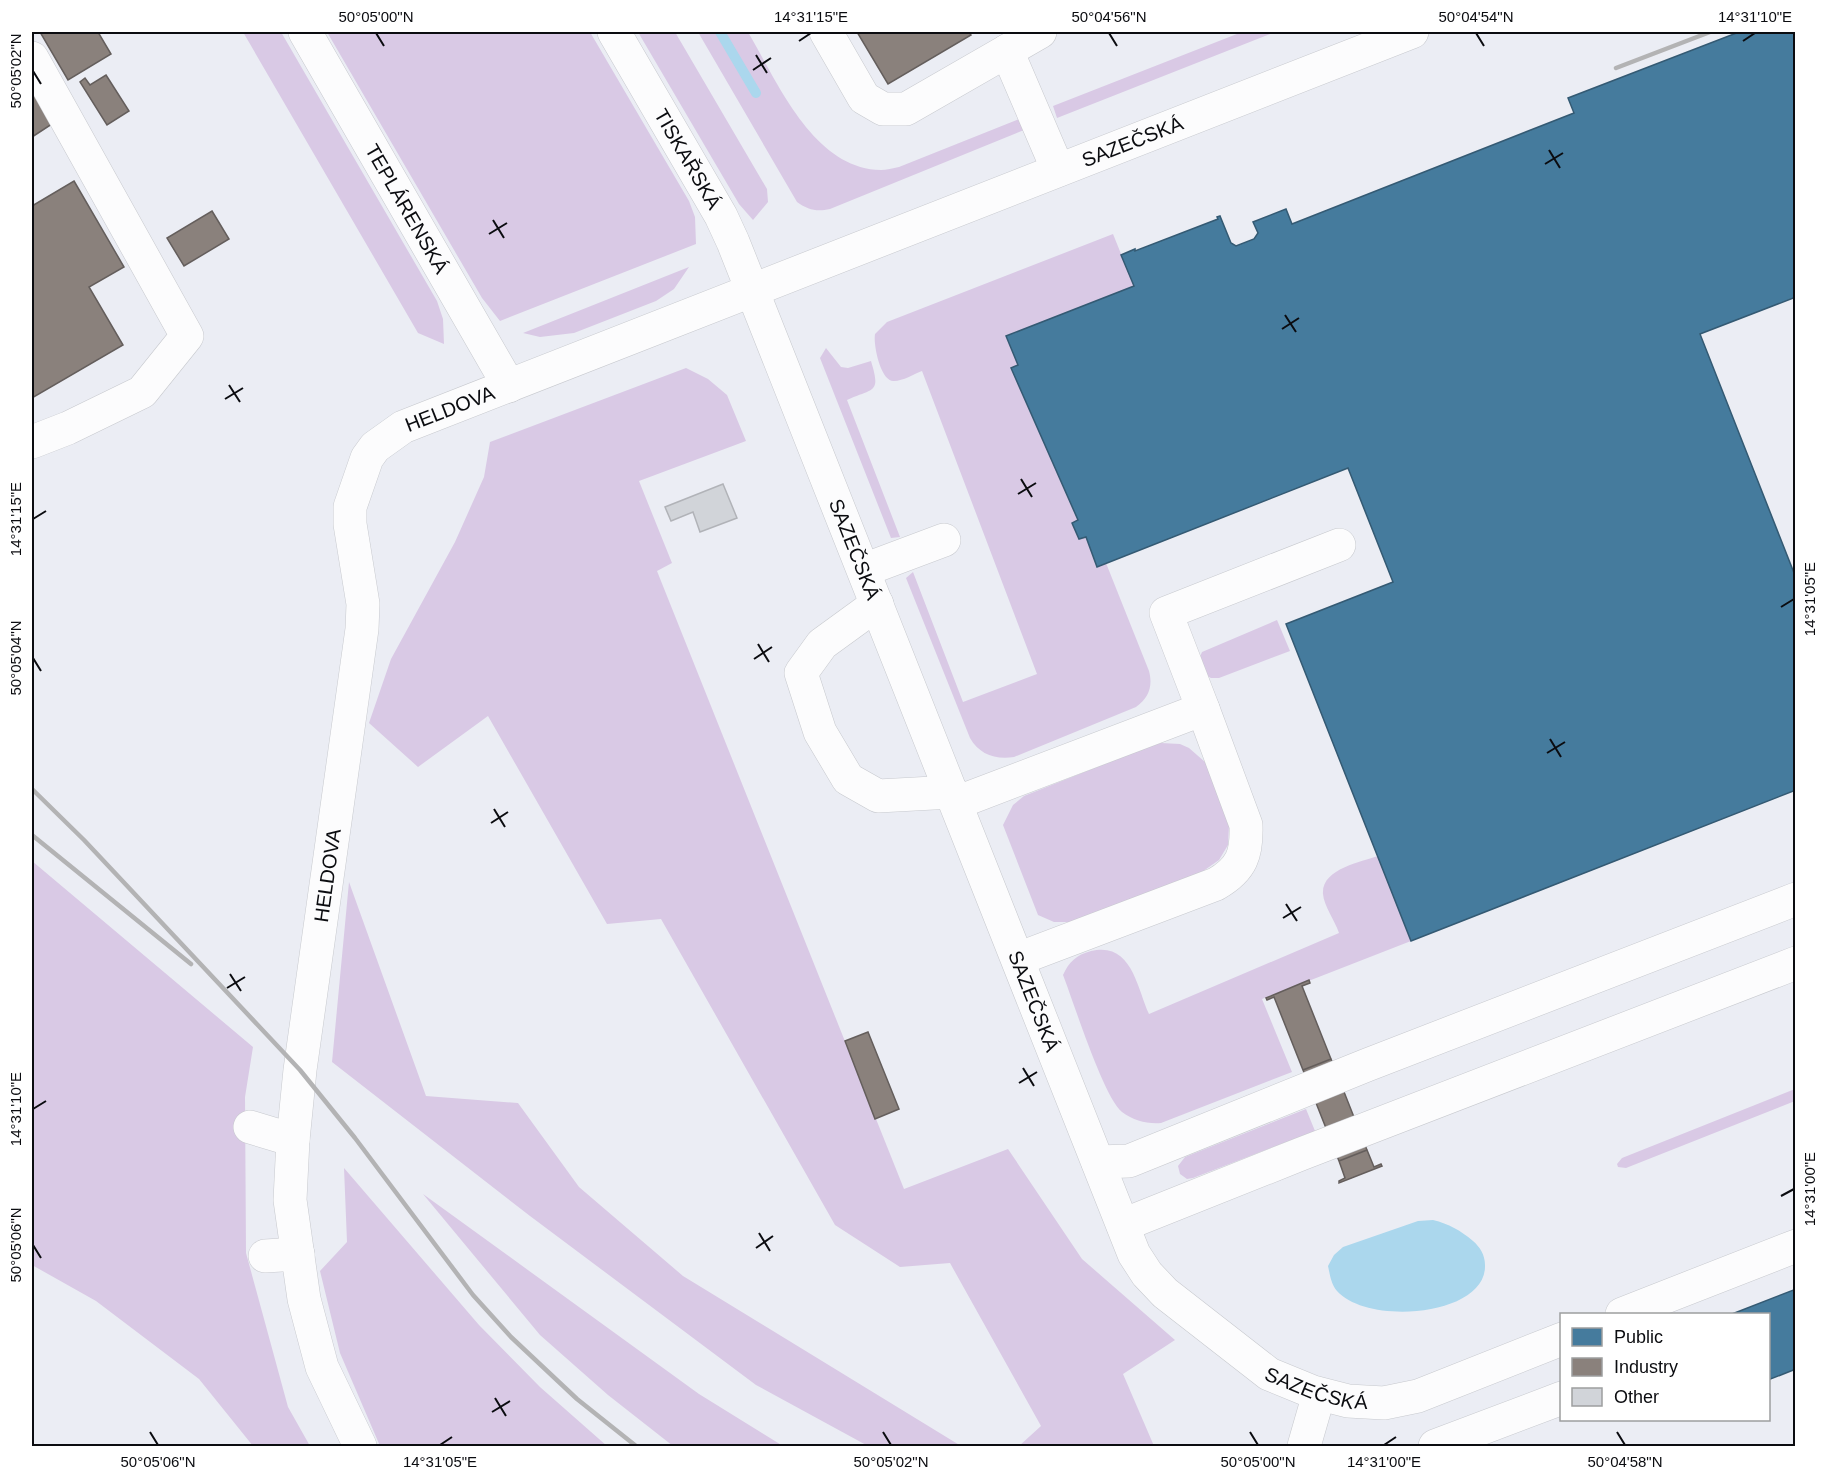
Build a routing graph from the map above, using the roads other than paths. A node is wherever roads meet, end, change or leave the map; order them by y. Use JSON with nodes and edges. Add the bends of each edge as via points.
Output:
{"nodes":[{"id":1,"x":305,"y":32,"type":"edge"},
{"id":2,"x":614,"y":32,"type":"edge"},
{"id":3,"x":826,"y":32,"type":"edge"},
{"id":4,"x":1040,"y":32,"type":"edge"},
{"id":5,"x":1412,"y":32,"type":"edge"},
{"id":6,"x":1007,"y":51,"type":"junction"},
{"id":7,"x":32,"y":58,"type":"edge"},
{"id":8,"x":1058,"y":170,"type":"junction"},
{"id":9,"x":753,"y":291,"type":"junction"},
{"id":10,"x":509,"y":386,"type":"junction"},
{"id":11,"x":32,"y":442,"type":"edge"},
{"id":12,"x":944,"y":540,"type":"dead end"},
{"id":13,"x":1339,"y":545,"type":"dead end"},
{"id":14,"x":864,"y":570,"type":"junction"},
{"id":15,"x":878,"y":604,"type":"junction"},
{"id":16,"x":1203,"y":710,"type":"junction"},
{"id":17,"x":954,"y":797,"type":"junction"},
{"id":18,"x":1796,"y":899,"type":"edge"},
{"id":19,"x":1018,"y":959,"type":"junction"},
{"id":20,"x":1796,"y":963,"type":"edge"},
{"id":21,"x":250,"y":1127,"type":"dead end"},
{"id":22,"x":293,"y":1140,"type":"junction"},
{"id":23,"x":1098,"y":1162,"type":"junction"},
{"id":24,"x":1123,"y":1225,"type":"junction"},
{"id":25,"x":1796,"y":1246,"type":"edge"},
{"id":26,"x":298,"y":1254,"type":"junction"},
{"id":27,"x":265,"y":1256,"type":"dead end"},
{"id":28,"x":1625,"y":1313,"type":"edge"},
{"id":29,"x":1560,"y":1340,"type":"edge"},
{"id":30,"x":1319,"y":1394,"type":"junction"},
{"id":31,"x":1560,"y":1399,"type":"edge"},
{"id":32,"x":360,"y":1446,"type":"edge"},
{"id":33,"x":1304,"y":1446,"type":"edge"},
{"id":34,"x":1435,"y":1446,"type":"edge"}],
"edges":[{"from":1,"to":10,"type":"street","name":"TEPLÁRENSKÁ"},
{"from":2,"to":9,"type":"street","name":"TISKAŘSKÁ","via":[[721,216]]},
{"from":3,"to":6,"type":"street","via":[[864,98],[883,108],[906,109]]},
{"from":4,"to":6,"type":"street"},
{"from":5,"to":8,"type":"street","name":"SAZEČSKÁ"},
{"from":6,"to":8,"type":"street"},
{"from":7,"to":11,"type":"street","via":[[187,336],[142,392]]},
{"from":8,"to":9,"type":"street","name":"SAZEČSKÁ"},
{"from":9,"to":10,"type":"street","name":"SAZEČSKÁ"},
{"from":9,"to":14,"type":"street","name":"SAZEČSKÁ"},
{"from":10,"to":22,"type":"street","name":"HELDOVA","via":[[403,427],[387,437],[367,458],[350,507],[363,604],[362,629]]},
{"from":12,"to":14,"type":"street"},
{"from":13,"to":16,"type":"street","via":[[1166,613]]},
{"from":14,"to":15,"type":"street","name":"SAZEČSKÁ"},
{"from":15,"to":17,"type":"street","name":"SAZEČSKÁ"},
{"from":15,"to":17,"type":"street","via":[[822,644],[801,673],[820,732],[848,779],[878,796]]},
{"from":16,"to":17,"type":"street"},
{"from":16,"to":19,"type":"street","via":[[1246,825],[1242,860],[1231,876]]},
{"from":17,"to":19,"type":"street","name":"SAZEČSKÁ"},
{"from":18,"to":23,"type":"street","via":[[1129,1161]]},
{"from":19,"to":23,"type":"street","name":"SAZEČSKÁ"},
{"from":20,"to":24,"type":"street"},
{"from":21,"to":22,"type":"street"},
{"from":22,"to":26,"type":"street","name":"HELDOVA","via":[[290,1200]]},
{"from":23,"to":24,"type":"street","name":"SAZEČSKÁ"},
{"from":24,"to":30,"type":"street","name":"SAZEČSKÁ","via":[[1134,1254],[1165,1293],[1269,1374]]},
{"from":25,"to":28,"type":"street"},
{"from":26,"to":27,"type":"street"},
{"from":26,"to":32,"type":"street","name":"HELDOVA","via":[[304,1299],[322,1366]]},
{"from":29,"to":30,"type":"street","name":"SAZEČSKÁ","via":[[1418,1396],[1384,1403]]},
{"from":30,"to":33,"type":"street"},
{"from":31,"to":34,"type":"street"}]}
